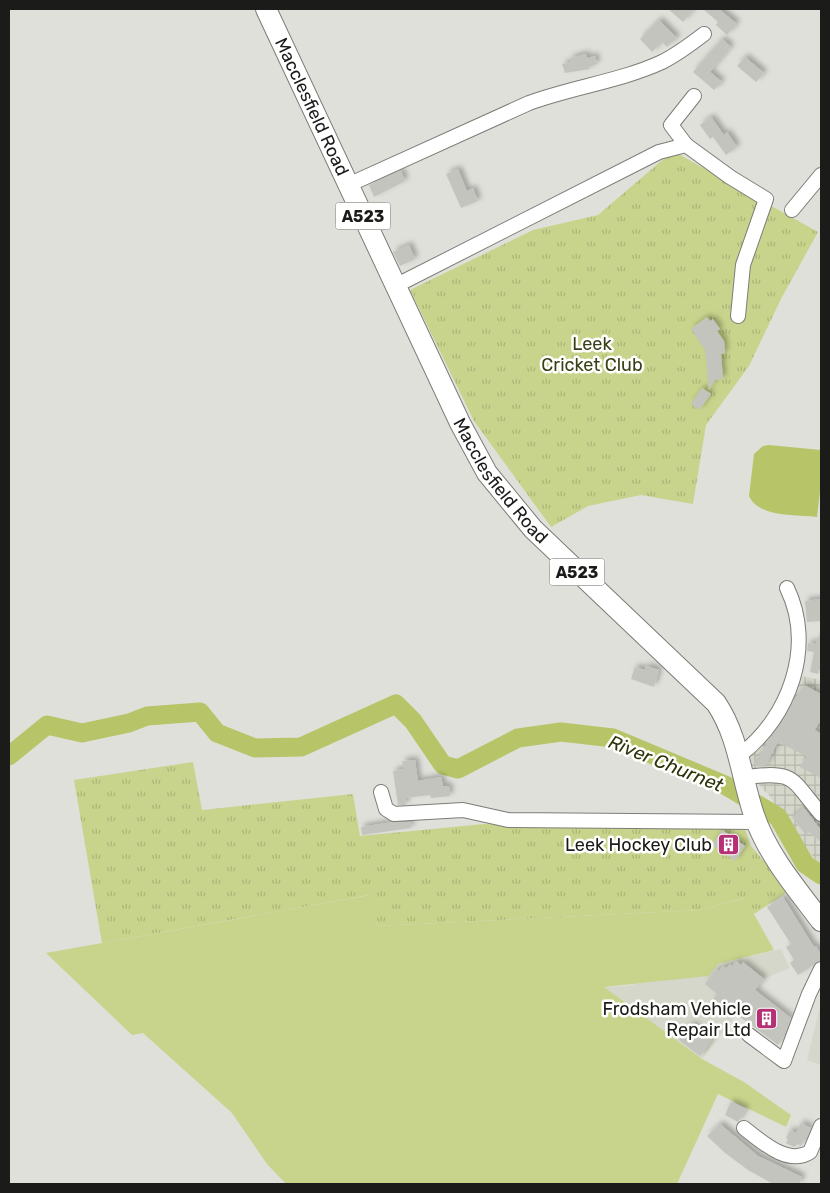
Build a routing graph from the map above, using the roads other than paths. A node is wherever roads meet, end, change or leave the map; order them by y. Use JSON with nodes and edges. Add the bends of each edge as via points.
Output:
{"nodes":[{"id":1,"x":266,"y":9,"type":"edge"},
{"id":2,"x":704,"y":34,"type":"dead end"},
{"id":3,"x":694,"y":96,"type":"dead end"},
{"id":4,"x":686,"y":145,"type":"junction"},
{"id":5,"x":821,"y":175,"type":"edge"},
{"id":6,"x":348,"y":185,"type":"junction"},
{"id":7,"x":792,"y":210,"type":"dead end"},
{"id":8,"x":397,"y":285,"type":"junction"},
{"id":9,"x":738,"y":316,"type":"dead end"},
{"id":10,"x":787,"y":588,"type":"dead end"},
{"id":11,"x":740,"y":755,"type":"junction"},
{"id":12,"x":746,"y":780,"type":"junction"},
{"id":13,"x":381,"y":792,"type":"dead end"},
{"id":14,"x":821,"y":814,"type":"edge"},
{"id":15,"x":755,"y":818,"type":"junction"},
{"id":16,"x":821,"y":921,"type":"edge"},
{"id":17,"x":821,"y":969,"type":"edge"},
{"id":18,"x":749,"y":1035,"type":"dead end"},
{"id":19,"x":821,"y":1126,"type":"edge"},
{"id":20,"x":753,"y":1130,"type":"dead end"}],
"edges":[{"from":1,"to":6,"type":"highway","name":"Macclesfield Road","number":"A523"},
{"from":2,"to":6,"type":"street","via":[[680,52],[646,69],[557,92]]},
{"from":3,"to":4,"type":"street","via":[[671,125]]},
{"from":4,"to":8,"type":"street","via":[[659,152]]},
{"from":4,"to":9,"type":"street","via":[[766,199],[743,264]]},
{"from":5,"to":7,"type":"street"},
{"from":6,"to":8,"type":"highway","name":"Macclesfield Road","number":"A523"},
{"from":8,"to":11,"type":"highway","name":"Macclesfield Road","number":"A523","via":[[487,474],[532,529],[716,703]]},
{"from":10,"to":11,"type":"street","via":[[799,624],[795,671],[789,691],[774,719],[762,736]]},
{"from":11,"to":12,"type":"highway","name":"Macclesfield Road","number":"A523"},
{"from":12,"to":14,"type":"street","via":[[774,774],[791,779]]},
{"from":12,"to":15,"type":"highway","name":"Macclesfield Road","number":"A523"},
{"from":13,"to":15,"type":"street","via":[[386,809],[394,814],[463,810],[508,820]]},
{"from":15,"to":16,"type":"highway","name":"Macclesfield Road","number":"A523","via":[[781,866]]},
{"from":17,"to":18,"type":"street","via":[[784,1061]]},
{"from":19,"to":20,"type":"street","via":[[815,1145],[803,1157],[788,1156]]}]}
